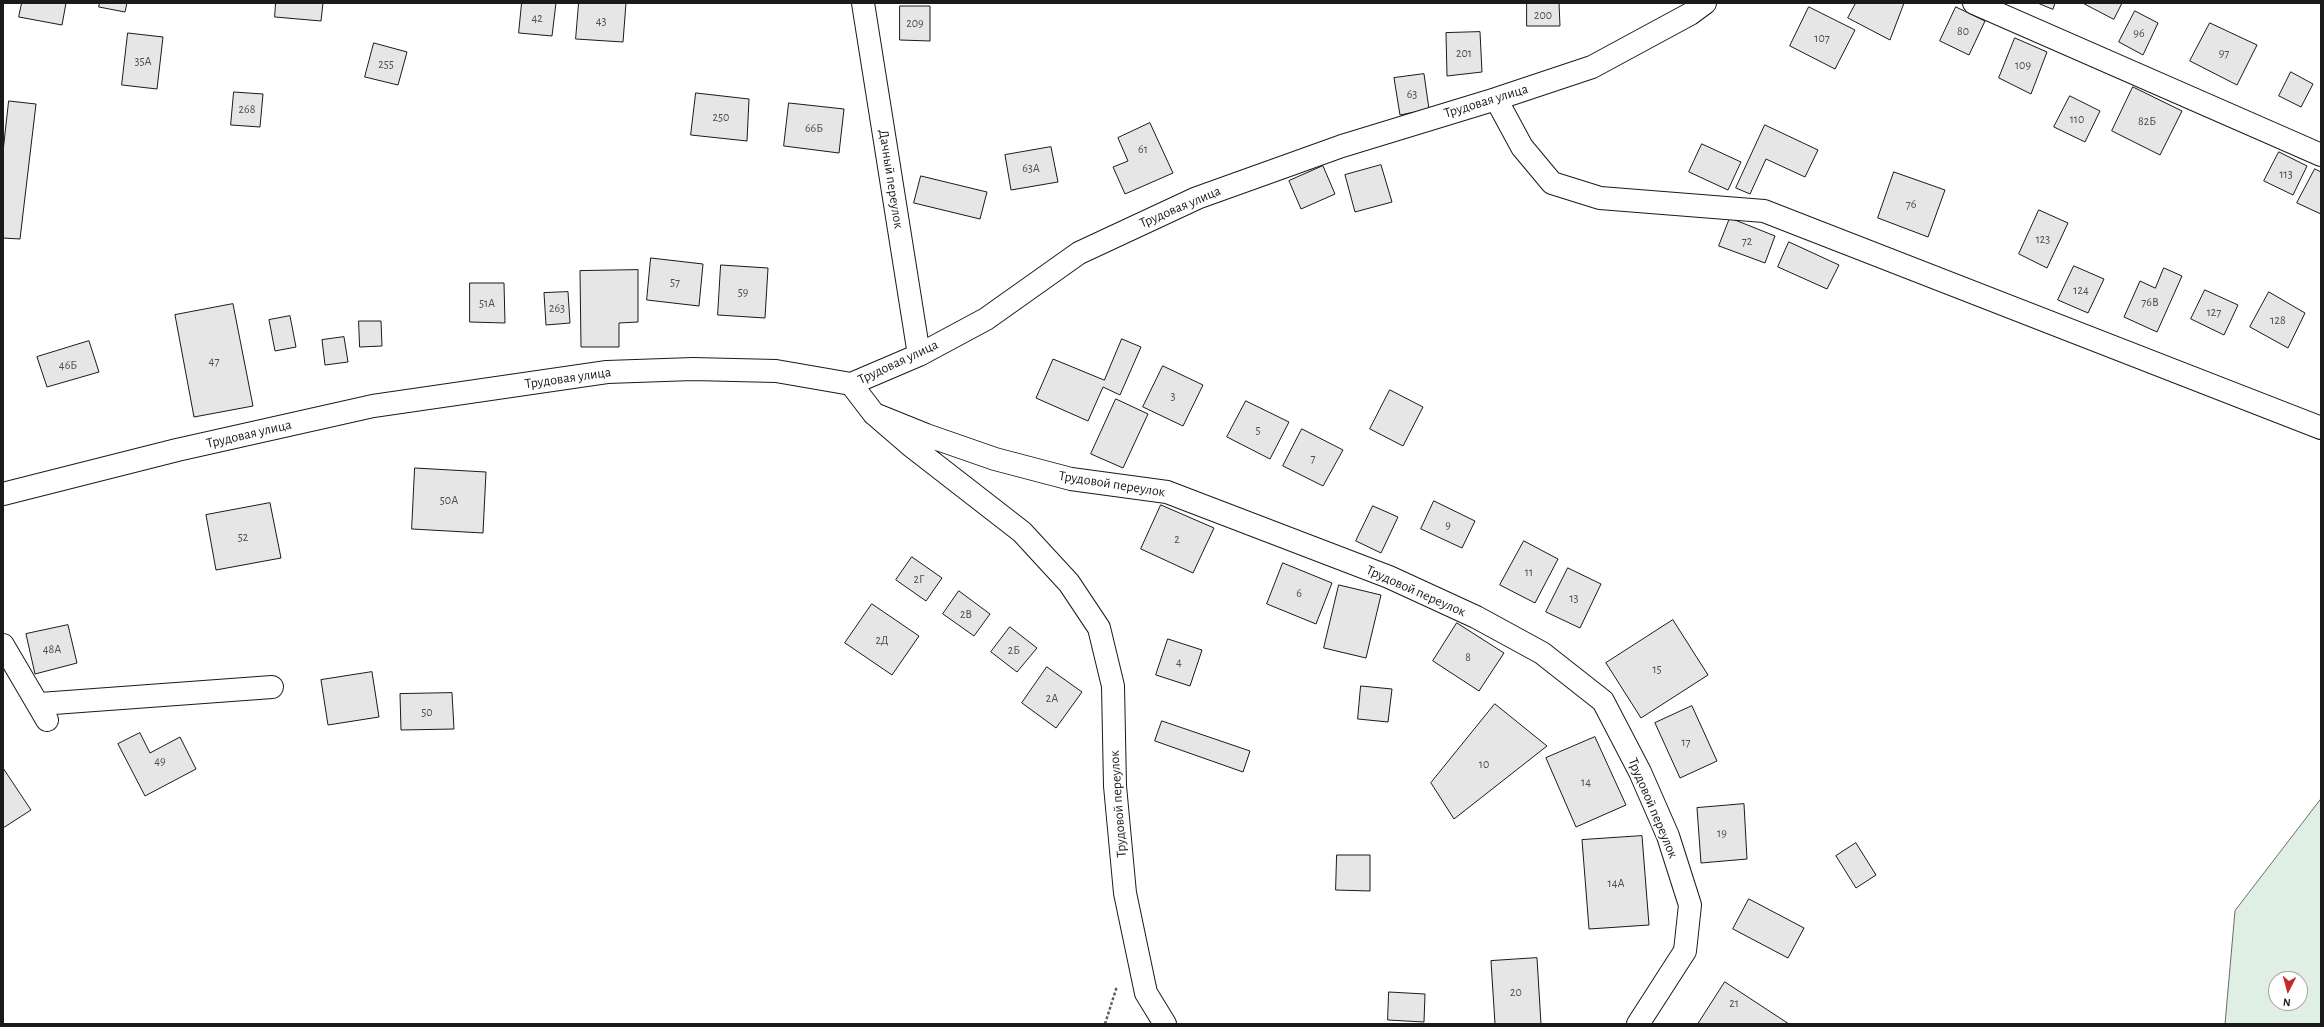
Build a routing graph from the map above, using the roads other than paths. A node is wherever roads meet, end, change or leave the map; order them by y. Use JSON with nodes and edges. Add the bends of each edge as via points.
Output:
{"nodes":[{"id":1,"x":856,"y":3,"type":"edge"},
{"id":2,"x":863,"y":3,"type":"edge"},
{"id":3,"x":1705,"y":3,"type":"edge"},
{"id":4,"x":1974,"y":3,"type":"edge"},
{"id":5,"x":1496,"y":99,"type":"junction"},
{"id":6,"x":2321,"y":155,"type":"edge"},
{"id":7,"x":919,"y":355,"type":"junction"},
{"id":8,"x":851,"y":384,"type":"junction"},
{"id":9,"x":874,"y":414,"type":"junction"},
{"id":10,"x":2321,"y":428,"type":"edge"},
{"id":11,"x":3,"y":494,"type":"edge"},
{"id":12,"x":3,"y":645,"type":"edge"},
{"id":13,"x":272,"y":687,"type":"dead end"},
{"id":14,"x":1165,"y":1024,"type":"edge"},
{"id":15,"x":1638,"y":1024,"type":"edge"}],
"edges":[{"from":1,"to":2,"type":"street"},
{"from":2,"to":7,"type":"street","name":"Дачный переулок"},
{"from":3,"to":5,"type":"street","name":"Трудовая улица","via":[[1690,14],[1592,67]]},
{"from":4,"to":6,"type":"street"},
{"from":5,"to":7,"type":"street","name":"Трудовая улица","via":[[1342,146],[1196,198],[1079,253],[986,319]]},
{"from":5,"to":10,"type":"street","via":[[1522,147],[1552,183],[1600,198],[1764,211]]},
{"from":7,"to":8,"type":"street","name":"Трудовая улица"},
{"from":8,"to":9,"type":"street","name":"Трудовой переулок"},
{"from":8,"to":11,"type":"street","name":"Трудовая улица","via":[[776,372],[694,368],[607,372],[373,406],[177,450]]},
{"from":9,"to":14,"type":"street","name":"Трудовой переулок","via":[[1022,532],[1069,583],[1099,628],[1114,686],[1115,786],[1124,893],[1146,993]]},
{"from":9,"to":15,"type":"street","name":"Трудовой переулок","via":[[926,436],[995,459],[1064,477],[1167,492],[1388,577],[1476,617],[1542,653],[1603,701],[1640,772],[1668,836],[1690,905],[1685,951]]},
{"from":12,"to":13,"type":"street","via":[[43,712]]}]}
